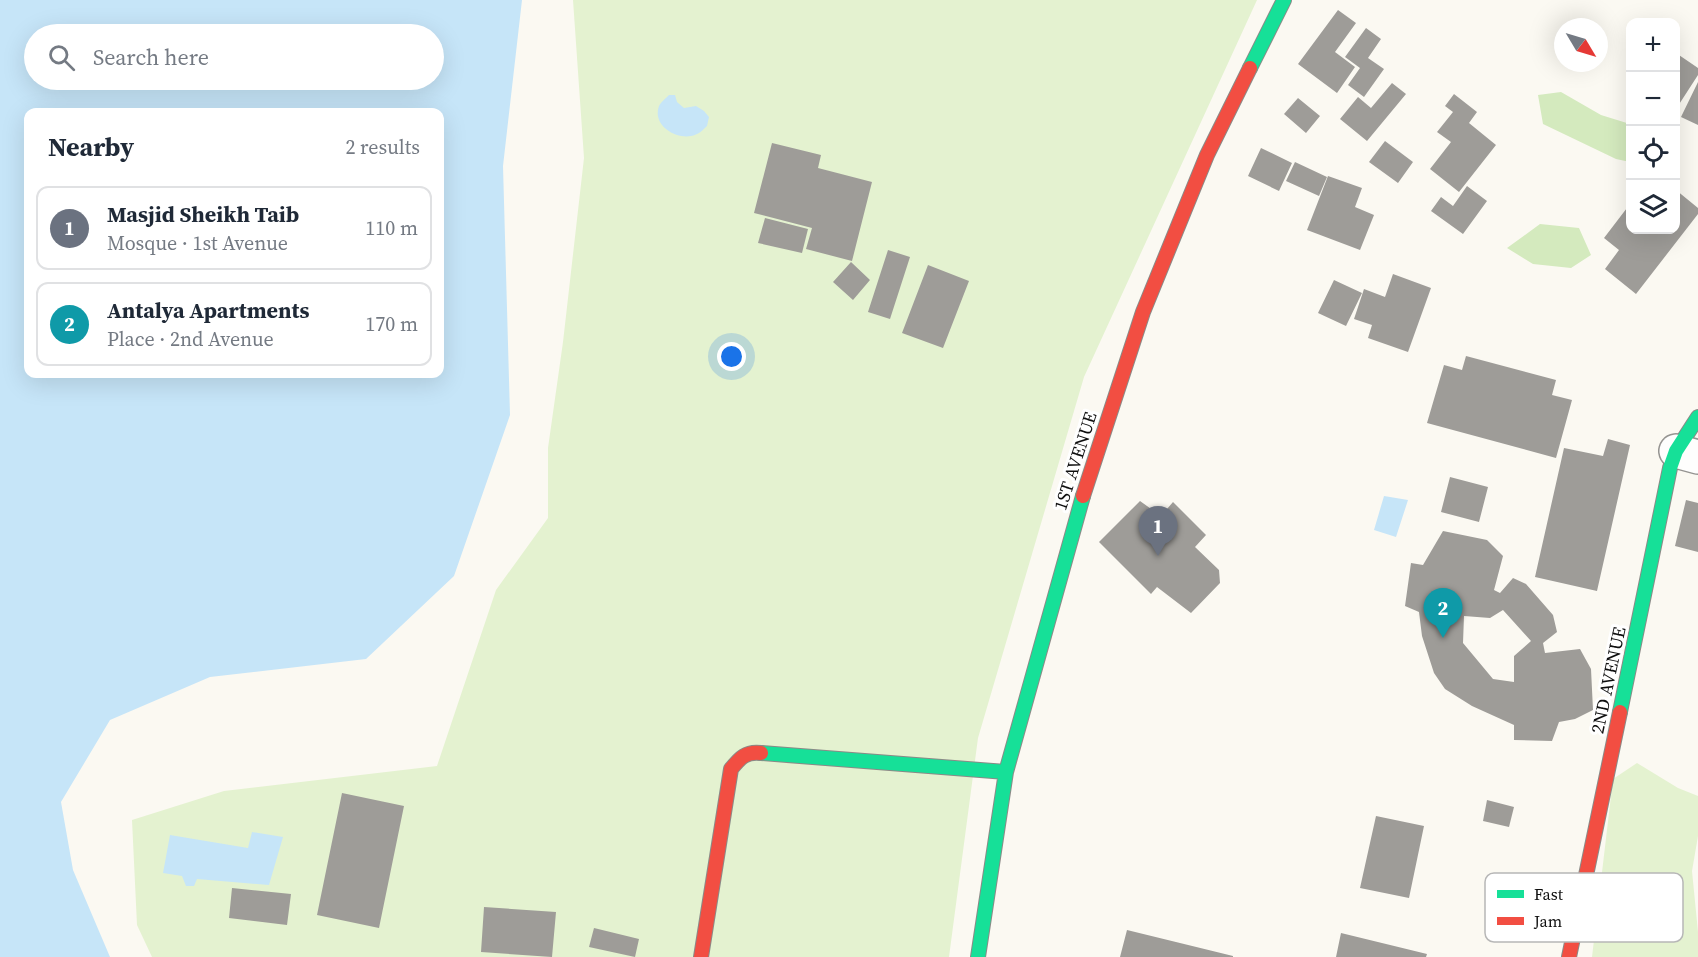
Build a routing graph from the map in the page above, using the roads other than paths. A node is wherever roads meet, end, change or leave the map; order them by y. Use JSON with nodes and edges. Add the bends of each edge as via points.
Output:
{"nodes":[{"id":1,"x":1284,"y":0,"type":"edge"},
{"id":2,"x":1698,"y":417,"type":"edge"},
{"id":3,"x":1687,"y":454,"type":"edge"},
{"id":4,"x":1006,"y":772,"type":"junction"},
{"id":5,"x":1586,"y":873,"type":"edge"},
{"id":6,"x":1572,"y":942,"type":"edge"},
{"id":7,"x":701,"y":957,"type":"edge"},
{"id":8,"x":978,"y":957,"type":"edge"},
{"id":9,"x":1569,"y":957,"type":"edge"}],
"edges":[{"from":1,"to":4,"type":"street","name":"1ST AVENUE","via":[[1208,155],[1143,312],[1084,487]]},
{"from":2,"to":3,"type":"street","name":"2ND AVENUE"},
{"from":3,"to":5,"type":"street","name":"2ND AVENUE","via":[[1670,468]]},
{"from":4,"to":7,"type":"street","via":[[754,752],[742,756],[731,769]]},
{"from":4,"to":8,"type":"street","name":"1ST AVENUE"},
{"from":6,"to":9,"type":"street","name":"2ND AVENUE"}]}
